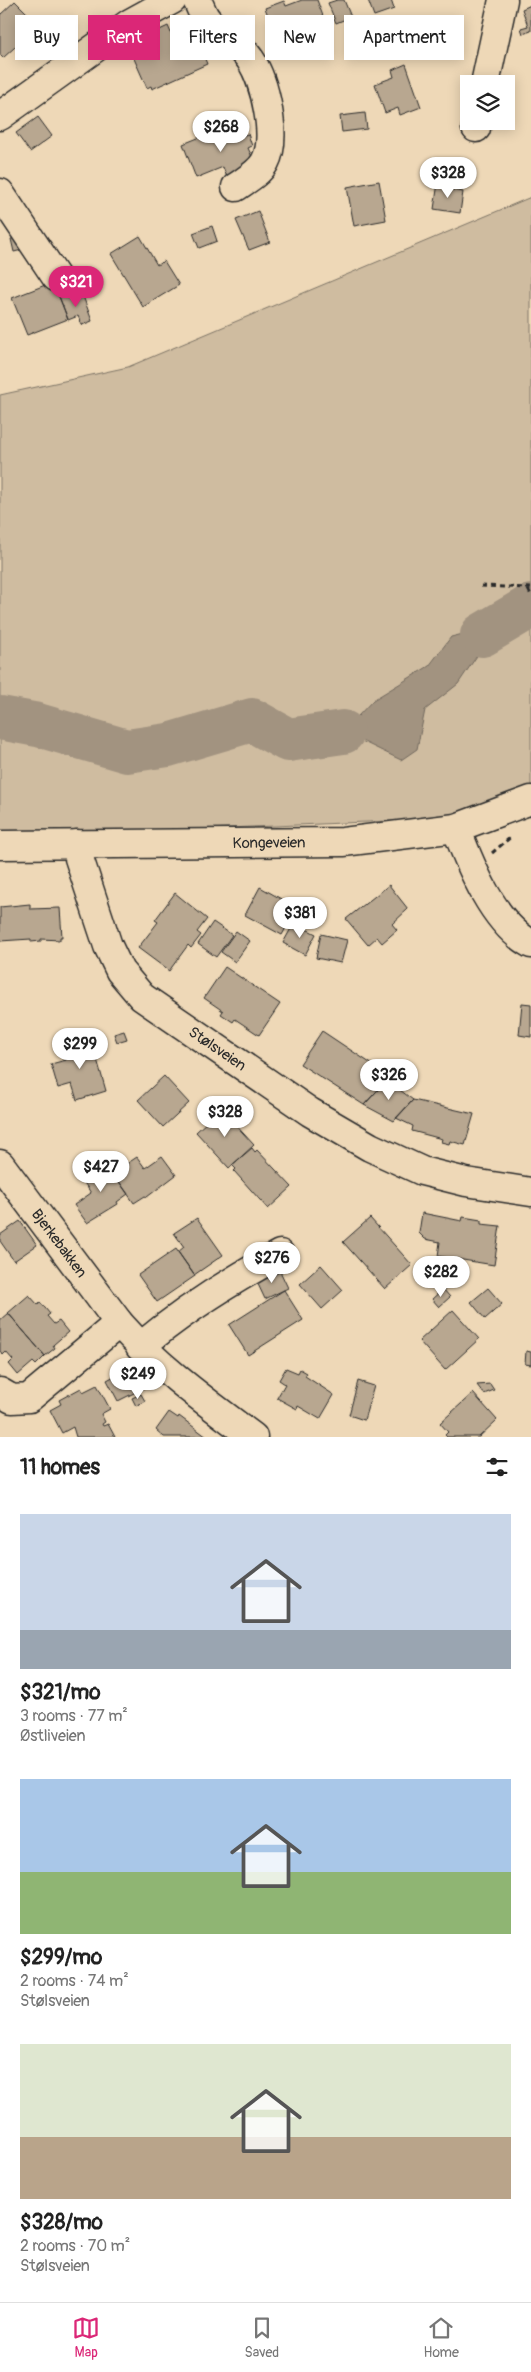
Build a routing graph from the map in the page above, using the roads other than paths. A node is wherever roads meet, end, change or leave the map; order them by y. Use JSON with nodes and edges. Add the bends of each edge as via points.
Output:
{"nodes":[{"id":1,"x":172,"y":0,"type":"edge"},
{"id":2,"x":197,"y":0,"type":"edge"},
{"id":3,"x":502,"y":0,"type":"edge"},
{"id":4,"x":487,"y":75,"type":"edge"},
{"id":5,"x":0,"y":116,"type":"edge"},
{"id":6,"x":236,"y":187,"type":"dead end"},
{"id":7,"x":0,"y":193,"type":"edge"},
{"id":8,"x":56,"y":277,"type":"dead end"},
{"id":9,"x":531,"y":800,"type":"edge"},
{"id":10,"x":456,"y":828,"type":"junction"},
{"id":11,"x":78,"y":844,"type":"junction"},
{"id":12,"x":0,"y":845,"type":"edge"},
{"id":13,"x":531,"y":944,"type":"edge"},
{"id":14,"x":0,"y":1164,"type":"edge"},
{"id":15,"x":531,"y":1192,"type":"edge"},
{"id":16,"x":280,"y":1254,"type":"dead end"},
{"id":17,"x":119,"y":1323,"type":"junction"},
{"id":18,"x":140,"y":1348,"type":"junction"},
{"id":19,"x":0,"y":1392,"type":"edge"},
{"id":20,"x":253,"y":1437,"type":"edge"}],
"edges":[{"from":1,"to":5,"type":"street","via":[[130,24]]},
{"from":2,"to":6,"type":"street","via":[[206,18],[250,59],[266,97],[270,141],[266,162]]},
{"from":3,"to":4,"type":"street"},
{"from":7,"to":8,"type":"street"},
{"from":9,"to":10,"type":"street","name":"Kongeveien"},
{"from":10,"to":11,"type":"street","name":"Kongeveien","via":[[343,842]]},
{"from":10,"to":13,"type":"street","via":[[484,892],[523,940]]},
{"from":11,"to":12,"type":"street","name":"Kongeveien"},
{"from":11,"to":15,"type":"street","name":"Stølsveien","via":[[79,858],[108,946],[120,971],[142,997],[310,1112],[370,1147],[422,1171]]},
{"from":14,"to":17,"type":"street","name":"Bjerkebakken"},
{"from":16,"to":18,"type":"street","via":[[213,1292]]},
{"from":17,"to":18,"type":"street","name":"Bjerkebakken"},
{"from":17,"to":19,"type":"street","via":[[28,1398],[12,1399]]},
{"from":18,"to":20,"type":"street","name":"Bjerkebakken","via":[[174,1378]]}]}
